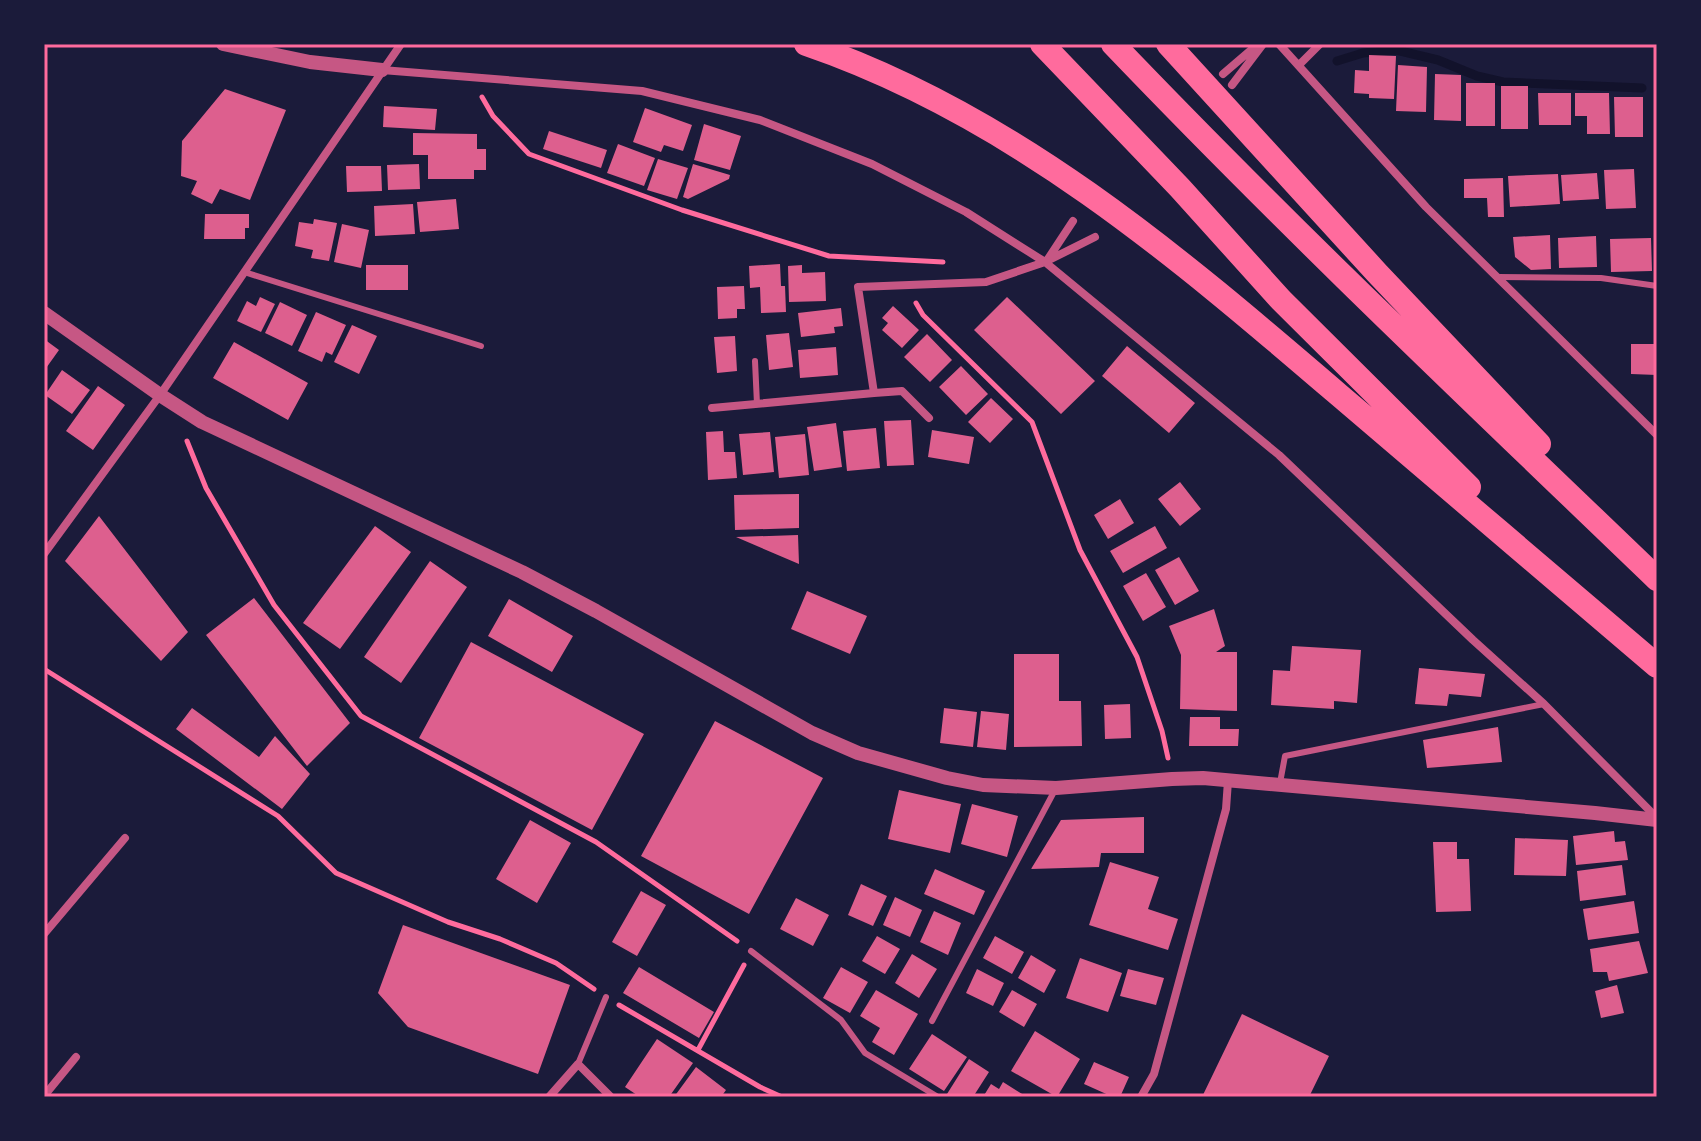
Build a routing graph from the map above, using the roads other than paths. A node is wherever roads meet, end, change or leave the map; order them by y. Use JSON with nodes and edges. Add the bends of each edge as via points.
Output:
{"nodes":[{"id":1,"x":223,"y":44,"type":"edge"},
{"id":2,"x":401,"y":44,"type":"edge"},
{"id":3,"x":806,"y":44,"type":"edge"},
{"id":4,"x":1042,"y":44,"type":"edge"},
{"id":5,"x":1113,"y":44,"type":"edge"},
{"id":6,"x":1168,"y":44,"type":"edge"},
{"id":7,"x":1261,"y":44,"type":"edge"},
{"id":8,"x":1279,"y":44,"type":"edge"},
{"id":9,"x":1320,"y":44,"type":"edge"},
{"id":10,"x":1299,"y":65,"type":"junction"},
{"id":11,"x":382,"y":70,"type":"junction"},
{"id":12,"x":1223,"y":74,"type":"dead end"},
{"id":13,"x":1232,"y":85,"type":"dead end"},
{"id":14,"x":1073,"y":221,"type":"dead end"},
{"id":15,"x":1095,"y":237,"type":"dead end"},
{"id":16,"x":1045,"y":262,"type":"junction"},
{"id":17,"x":244,"y":272,"type":"junction"},
{"id":18,"x":1498,"y":277,"type":"junction"},
{"id":19,"x":1657,"y":286,"type":"edge"},
{"id":20,"x":44,"y":313,"type":"edge"},
{"id":21,"x":481,"y":346,"type":"dead end"},
{"id":22,"x":755,"y":361,"type":"dead end"},
{"id":23,"x":874,"y":393,"type":"junction"},
{"id":24,"x":160,"y":395,"type":"junction"},
{"id":25,"x":757,"y":404,"type":"junction"},
{"id":26,"x":712,"y":408,"type":"dead end"},
{"id":27,"x":929,"y":418,"type":"dead end"},
{"id":28,"x":1657,"y":435,"type":"edge"},
{"id":29,"x":44,"y":554,"type":"edge"},
{"id":30,"x":1657,"y":570,"type":"edge"},
{"id":31,"x":1657,"y":579,"type":"edge"},
{"id":32,"x":1657,"y":665,"type":"edge"},
{"id":33,"x":1544,"y":704,"type":"junction"},
{"id":34,"x":1228,"y":781,"type":"junction"},
{"id":35,"x":1279,"y":786,"type":"junction"},
{"id":36,"x":1056,"y":788,"type":"junction"},
{"id":37,"x":1657,"y":819,"type":"edge"},
{"id":38,"x":125,"y":838,"type":"dead end"},
{"id":39,"x":44,"y":934,"type":"edge"},
{"id":40,"x":751,"y":951,"type":"road end"},
{"id":41,"x":606,"y":997,"type":"road end"},
{"id":42,"x":932,"y":1021,"type":"dead end"},
{"id":43,"x":76,"y":1057,"type":"dead end"},
{"id":44,"x":578,"y":1064,"type":"junction"},
{"id":45,"x":44,"y":1096,"type":"edge"},
{"id":46,"x":549,"y":1097,"type":"edge"},
{"id":47,"x":611,"y":1097,"type":"edge"},
{"id":48,"x":938,"y":1097,"type":"edge"},
{"id":49,"x":1141,"y":1097,"type":"edge"}],
"edges":[{"from":1,"to":11,"type":"street"},
{"from":2,"to":11,"type":"street"},
{"from":3,"to":32,"type":"highway","via":[[925,93],[1010,140],[1153,239]]},
{"from":4,"to":32,"type":"highway","via":[[1281,300]]},
{"from":5,"to":31,"type":"highway","via":[[1358,291]]},
{"from":6,"to":30,"type":"highway"},
{"from":7,"to":12,"type":"street"},
{"from":7,"to":13,"type":"street"},
{"from":8,"to":10,"type":"street"},
{"from":9,"to":10,"type":"street"},
{"from":10,"to":18,"type":"street","via":[[1426,207]]},
{"from":11,"to":16,"type":"street","via":[[642,91],[760,120],[872,164],[966,212]]},
{"from":11,"to":17,"type":"street"},
{"from":14,"to":16,"type":"street"},
{"from":15,"to":16,"type":"street"},
{"from":16,"to":23,"type":"street","via":[[986,282],[858,287]]},
{"from":16,"to":33,"type":"street","via":[[1279,455]]},
{"from":17,"to":21,"type":"lane"},
{"from":17,"to":24,"type":"street"},
{"from":18,"to":19,"type":"lane","via":[[1601,278]]},
{"from":18,"to":28,"type":"street"},
{"from":20,"to":24,"type":"street"},
{"from":22,"to":25,"type":"lane"},
{"from":23,"to":25,"type":"street"},
{"from":23,"to":27,"type":"street","via":[[902,391]]},
{"from":24,"to":29,"type":"street"},
{"from":24,"to":36,"type":"street","via":[[202,422],[522,572],[812,733],[858,753],[947,778]]},
{"from":25,"to":26,"type":"street"},
{"from":33,"to":35,"type":"lane","via":[[1285,756]]},
{"from":33,"to":37,"type":"street"},
{"from":34,"to":35,"type":"street"},
{"from":34,"to":36,"type":"street","via":[[1172,779]]},
{"from":34,"to":49,"type":"street","via":[[1226,809],[1154,1074]]},
{"from":35,"to":37,"type":"street"},
{"from":36,"to":42,"type":"lane"},
{"from":38,"to":39,"type":"street"},
{"from":40,"to":48,"type":"lane","via":[[841,1020],[865,1053]]},
{"from":41,"to":44,"type":"lane"},
{"from":43,"to":45,"type":"street"},
{"from":44,"to":46,"type":"street"},
{"from":44,"to":47,"type":"street"}]}
